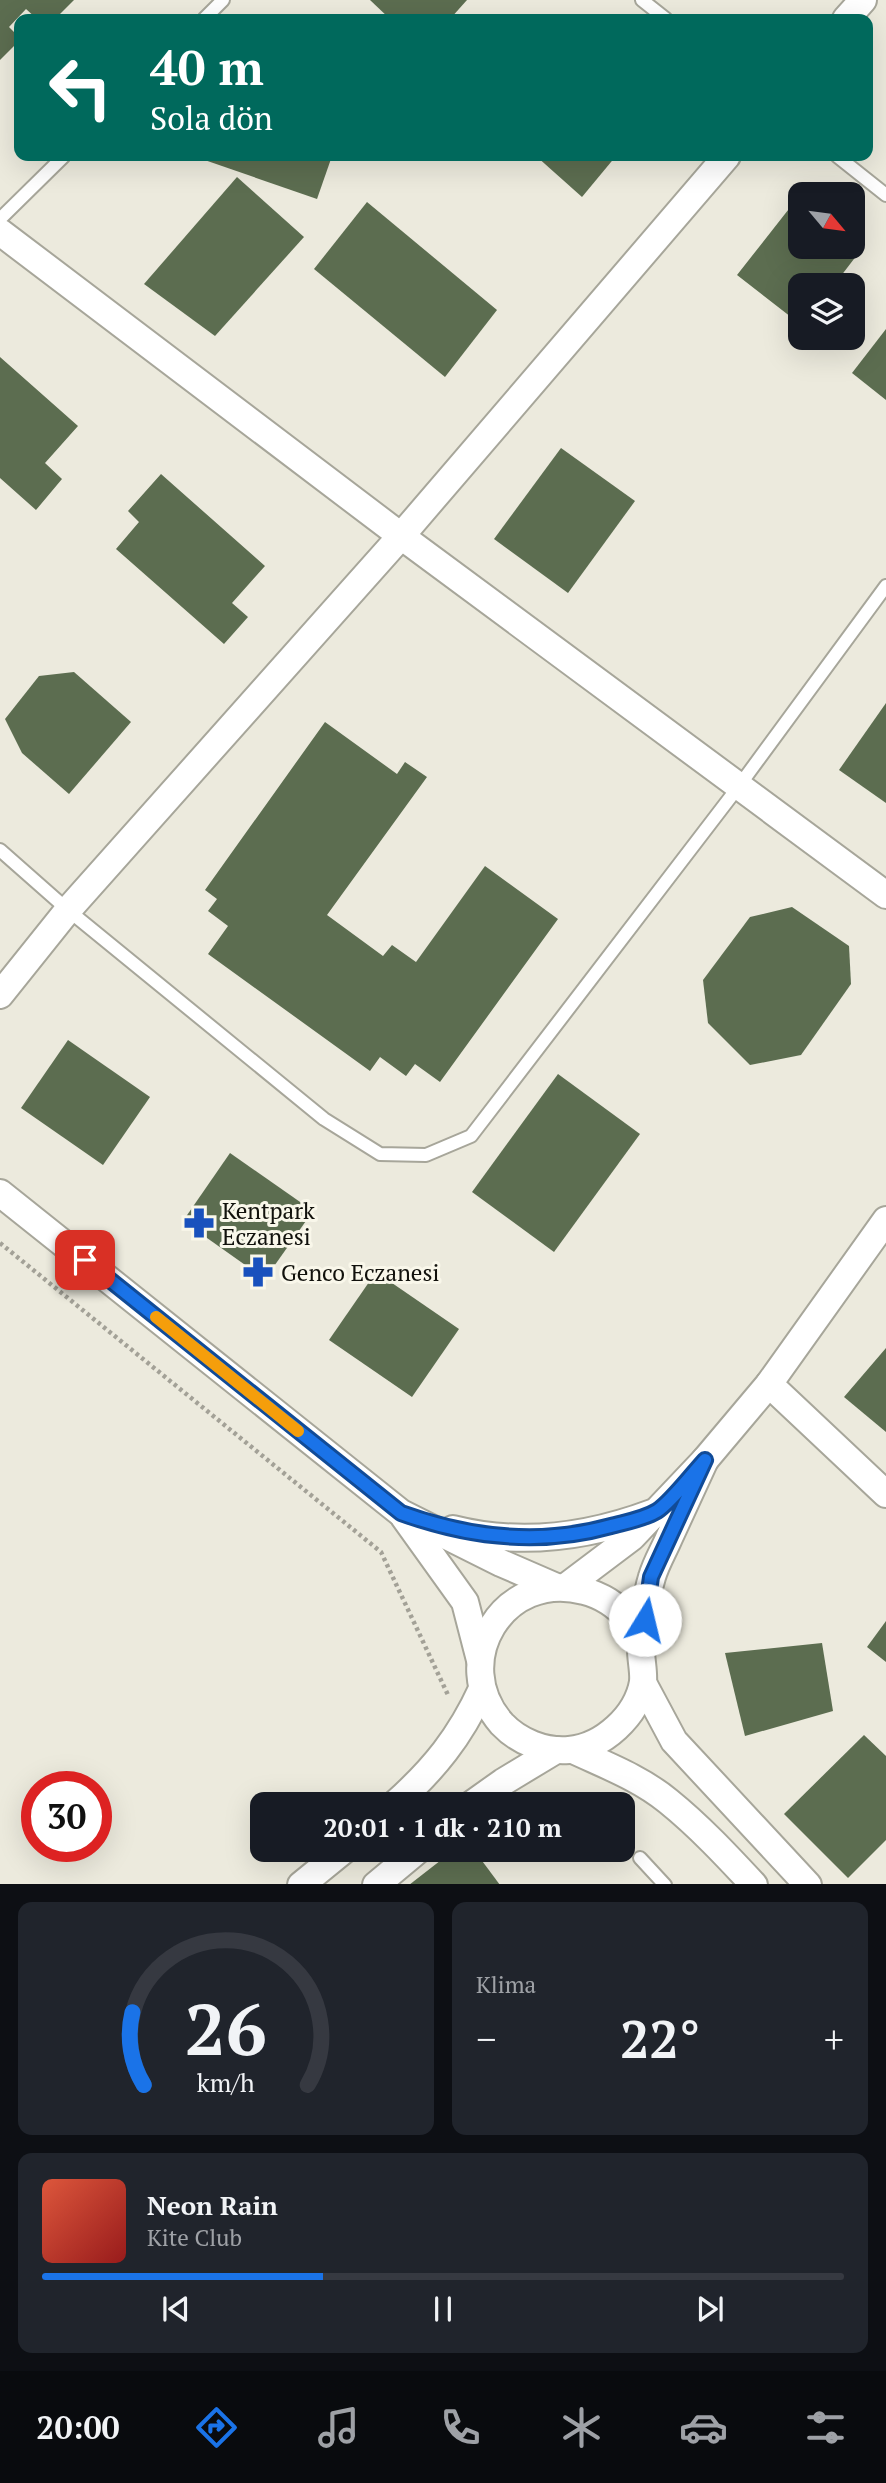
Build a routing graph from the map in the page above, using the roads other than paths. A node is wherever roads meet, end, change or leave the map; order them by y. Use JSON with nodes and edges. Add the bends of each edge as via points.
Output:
{"nodes":[{"id":1,"x":223,"y":0,"type":"edge"},
{"id":2,"x":642,"y":0,"type":"edge"},
{"id":3,"x":863,"y":0,"type":"edge"},
{"id":4,"x":209,"y":14,"type":"edge"},
{"id":5,"x":660,"y":14,"type":"edge"},
{"id":6,"x":850,"y":14,"type":"edge"},
{"id":7,"x":59,"y":161,"type":"edge"},
{"id":8,"x":723,"y":161,"type":"edge"},
{"id":9,"x":843,"y":161,"type":"edge"},
{"id":10,"x":886,"y":195,"type":"edge"},
{"id":11,"x":0,"y":219,"type":"edge"},
{"id":12,"x":0,"y":232,"type":"edge"},
{"id":13,"x":401,"y":536,"type":"junction"},
{"id":14,"x":886,"y":586,"type":"edge"},
{"id":15,"x":739,"y":786,"type":"junction"},
{"id":16,"x":0,"y":850,"type":"edge"},
{"id":17,"x":886,"y":895,"type":"edge"},
{"id":18,"x":68,"y":910,"type":"junction"},
{"id":19,"x":0,"y":995,"type":"edge"},
{"id":20,"x":0,"y":1193,"type":"edge"},
{"id":21,"x":886,"y":1220,"type":"edge"},
{"id":22,"x":769,"y":1384,"type":"junction"},
{"id":23,"x":705,"y":1460,"type":"junction"},
{"id":24,"x":886,"y":1494,"type":"edge"},
{"id":25,"x":658,"y":1510,"type":"junction"},
{"id":26,"x":401,"y":1513,"type":"junction"},
{"id":27,"x":560,"y":1586,"type":"junction"},
{"id":28,"x":641,"y":1648,"type":"junction"},
{"id":29,"x":480,"y":1661,"type":"junction"},
{"id":30,"x":643,"y":1683,"type":"junction"},
{"id":31,"x":477,"y":1701,"type":"junction"},
{"id":32,"x":564,"y":1750,"type":"junction"},
{"id":33,"x":412,"y":1792,"type":"edge"},
{"id":34,"x":489,"y":1792,"type":"edge"},
{"id":35,"x":640,"y":1858,"type":"dead end"},
{"id":36,"x":329,"y":1862,"type":"edge"},
{"id":37,"x":404,"y":1862,"type":"edge"},
{"id":38,"x":302,"y":1884,"type":"edge"},
{"id":39,"x":377,"y":1884,"type":"edge"},
{"id":40,"x":664,"y":1884,"type":"edge"},
{"id":41,"x":753,"y":1884,"type":"edge"},
{"id":42,"x":807,"y":1884,"type":"edge"}],
"edges":[{"from":1,"to":4,"type":"lane"},
{"from":2,"to":5,"type":"lane"},
{"from":3,"to":6,"type":"street"},
{"from":7,"to":11,"type":"lane"},
{"from":8,"to":13,"type":"street"},
{"from":9,"to":10,"type":"lane"},
{"from":12,"to":13,"type":"street"},
{"from":13,"to":15,"type":"street"},
{"from":13,"to":18,"type":"street"},
{"from":14,"to":15,"type":"lane"},
{"from":15,"to":17,"type":"street"},
{"from":15,"to":18,"type":"lane","via":[[471,1136],[426,1155],[380,1154],[324,1119]]},
{"from":16,"to":18,"type":"lane"},
{"from":18,"to":19,"type":"street"},
{"from":20,"to":26,"type":"street"},
{"from":21,"to":22,"type":"street"},
{"from":22,"to":23,"type":"street"},
{"from":22,"to":24,"type":"street"},
{"from":23,"to":25,"type":"street"},
{"from":23,"to":28,"type":"street","via":[[651,1577]]},
{"from":25,"to":26,"type":"street","via":[[597,1530],[532,1538],[465,1532]]},
{"from":25,"to":27,"type":"street","via":[[632,1537]]},
{"from":26,"to":27,"type":"street","via":[[501,1563]]},
{"from":26,"to":29,"type":"street","via":[[465,1602]]},
{"from":27,"to":28,"type":"street","via":[[600,1595],[626,1617]]},
{"from":27,"to":29,"type":"street","via":[[527,1594],[504,1610],[488,1633]]},
{"from":28,"to":30,"type":"street"},
{"from":29,"to":31,"type":"street"},
{"from":30,"to":32,"type":"street","via":[[629,1714],[605,1738]]},
{"from":30,"to":42,"type":"street","via":[[674,1741]]},
{"from":31,"to":32,"type":"street","via":[[509,1731],[531,1744]]},
{"from":31,"to":33,"type":"street","via":[[452,1745]]},
{"from":32,"to":34,"type":"street"},
{"from":32,"to":41,"type":"street","via":[[640,1782],[668,1800]]},
{"from":35,"to":40,"type":"lane"},
{"from":36,"to":38,"type":"street"},
{"from":37,"to":39,"type":"street"}]}
